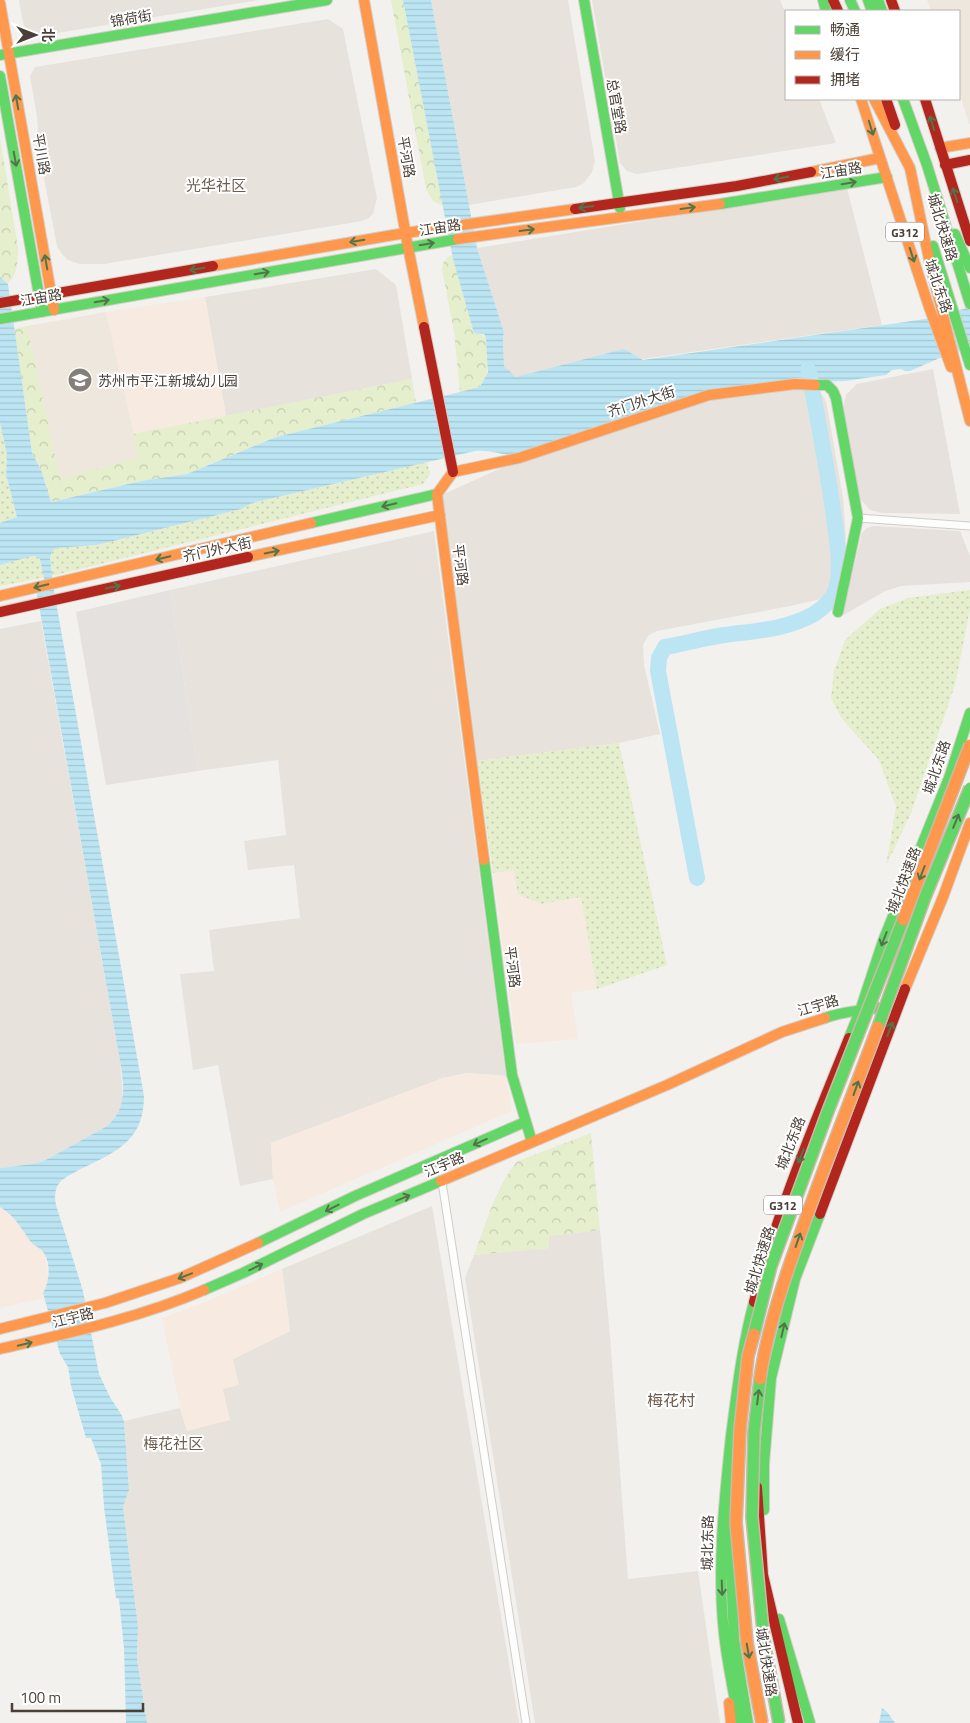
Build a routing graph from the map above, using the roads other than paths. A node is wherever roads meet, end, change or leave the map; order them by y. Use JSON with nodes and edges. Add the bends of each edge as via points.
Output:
{"nodes":[{"id":1,"x":327,"y":0,"type":"edge"},
{"id":2,"x":364,"y":0,"type":"edge"},
{"id":3,"x":584,"y":0,"type":"edge"},
{"id":4,"x":0,"y":3,"type":"edge"},
{"id":5,"x":5,"y":55,"type":"edge"},
{"id":6,"x":0,"y":76,"type":"edge"},
{"id":7,"x":862,"y":100,"type":"edge"},
{"id":8,"x":875,"y":100,"type":"edge"},
{"id":9,"x":886,"y":100,"type":"edge"},
{"id":10,"x":904,"y":100,"type":"edge"},
{"id":11,"x":911,"y":100,"type":"edge"},
{"id":12,"x":925,"y":100,"type":"edge"},
{"id":13,"x":970,"y":143,"type":"edge"},
{"id":14,"x":940,"y":148,"type":"junction"},
{"id":15,"x":880,"y":158,"type":"junction"},
{"id":16,"x":970,"y":160,"type":"edge"},
{"id":17,"x":926,"y":165,"type":"junction"},
{"id":18,"x":946,"y":165,"type":"junction"},
{"id":19,"x":910,"y":168,"type":"junction"},
{"id":20,"x":886,"y":177,"type":"junction"},
{"id":21,"x":618,"y":203,"type":"junction"},
{"id":22,"x":624,"y":217,"type":"junction"},
{"id":23,"x":405,"y":233,"type":"junction"},
{"id":24,"x":970,"y":241,"type":"edge"},
{"id":25,"x":408,"y":247,"type":"junction"},
{"id":26,"x":970,"y":268,"type":"edge"},
{"id":27,"x":51,"y":295,"type":"junction"},
{"id":28,"x":39,"y":297,"type":"junction"},
{"id":29,"x":968,"y":299,"type":"edge"},
{"id":30,"x":0,"y":303,"type":"edge"},
{"id":31,"x":54,"y":310,"type":"junction"},
{"id":32,"x":42,"y":312,"type":"junction"},
{"id":33,"x":0,"y":319,"type":"edge"},
{"id":34,"x":970,"y":364,"type":"edge"},
{"id":35,"x":970,"y":421,"type":"edge"},
{"id":36,"x":970,"y":425,"type":"edge"},
{"id":37,"x":453,"y":472,"type":"junction"},
{"id":38,"x":437,"y":494,"type":"junction"},
{"id":39,"x":440,"y":515,"type":"junction"},
{"id":40,"x":858,"y":518,"type":"junction"},
{"id":41,"x":970,"y":526,"type":"edge"},
{"id":42,"x":0,"y":596,"type":"edge"},
{"id":43,"x":0,"y":612,"type":"edge"},
{"id":44,"x":838,"y":612,"type":"dead end"},
{"id":45,"x":970,"y":713,"type":"edge"},
{"id":46,"x":970,"y":745,"type":"edge"},
{"id":47,"x":970,"y":788,"type":"edge"},
{"id":48,"x":970,"y":824,"type":"edge"},
{"id":49,"x":899,"y":1004,"type":"junction"},
{"id":50,"x":860,"y":1011,"type":"junction"},
{"id":51,"x":525,"y":1122,"type":"junction"},
{"id":52,"x":532,"y":1142,"type":"junction"},
{"id":53,"x":442,"y":1182,"type":"junction"},
{"id":54,"x":0,"y":1329,"type":"edge"},
{"id":55,"x":0,"y":1349,"type":"edge"},
{"id":56,"x":740,"y":1429,"type":"junction"},
{"id":57,"x":754,"y":1432,"type":"junction"},
{"id":58,"x":774,"y":1602,"type":"junction"},
{"id":59,"x":724,"y":1634,"type":"junction"},
{"id":60,"x":526,"y":1723,"type":"edge"},
{"id":61,"x":731,"y":1723,"type":"edge"},
{"id":62,"x":739,"y":1723,"type":"edge"},
{"id":63,"x":748,"y":1723,"type":"edge"},
{"id":64,"x":762,"y":1723,"type":"edge"},
{"id":65,"x":779,"y":1723,"type":"edge"},
{"id":66,"x":798,"y":1723,"type":"edge"},
{"id":67,"x":802,"y":1723,"type":"edge"},
{"id":68,"x":810,"y":1723,"type":"edge"}],
"edges":[{"from":1,"to":5,"type":"main road","name":"锦荷街"},
{"from":2,"to":23,"type":"main road","name":"平河路"},
{"from":3,"to":21,"type":"main road","name":"总官堂路"},
{"from":4,"to":5,"type":"main road","name":"平川路"},
{"from":27,"to":5,"type":"main road","name":"平川路","one_way":true},
{"from":6,"to":28,"type":"main road","name":"平川路","one_way":true},
{"from":7,"to":15,"type":"main road","name":"城北东路","number":"G312","one_way":true},
{"from":8,"to":19,"type":"main road"},
{"from":9,"to":19,"type":"main road","name":"城北快速路"},
{"from":10,"to":17,"type":"main road","name":"城北快速路"},
{"from":11,"to":17,"type":"main road"},
{"from":14,"to":12,"type":"main road","one_way":true},
{"from":13,"to":14,"type":"main road"},
{"from":14,"to":18,"type":"main road"},
{"from":15,"to":20,"type":"main road","name":"城北东路","number":"G312"},
{"from":15,"to":21,"type":"main road","name":"江宙路","one_way":true,"via":[[737,186]]},
{"from":16,"to":18,"type":"main road"},
{"from":17,"to":26,"type":"main road"},
{"from":17,"to":29,"type":"main road","name":"城北快速路"},
{"from":24,"to":18,"type":"main road","one_way":true},
{"from":19,"to":34,"type":"main road","name":"城北快速路"},
{"from":19,"to":35,"type":"main road","via":[[930,264]]},
{"from":22,"to":20,"type":"main road","name":"江宙路","one_way":true},
{"from":20,"to":36,"type":"main road","name":"城北东路","number":"G312","one_way":true},
{"from":21,"to":22,"type":"main road","name":"总官堂路"},
{"from":21,"to":23,"type":"main road","name":"江宙路","one_way":true},
{"from":25,"to":22,"type":"main road","name":"江宙路","one_way":true},
{"from":23,"to":25,"type":"main road","name":"平河路"},
{"from":23,"to":27,"type":"main road","name":"江宙路","one_way":true},
{"from":31,"to":25,"type":"main road","name":"江宙路","one_way":true},
{"from":25,"to":37,"type":"main road","name":"平河路"},
{"from":27,"to":28,"type":"main road","name":"江宙路"},
{"from":27,"to":31,"type":"main road","name":"平川路"},
{"from":28,"to":30,"type":"main road","name":"江宙路"},
{"from":28,"to":32,"type":"main road","name":"平川路"},
{"from":31,"to":32,"type":"main road","name":"江宙路"},
{"from":32,"to":33,"type":"main road","name":"江宙路"},
{"from":37,"to":38,"type":"main road"},
{"from":37,"to":40,"type":"main road","name":"齐门外大街","via":[[519,458],[709,395],[785,385],[827,385],[836,398]]},
{"from":38,"to":39,"type":"main road","name":"平河路"},
{"from":38,"to":42,"type":"main road","name":"齐门外大街","one_way":true},
{"from":43,"to":39,"type":"main road","name":"齐门外大街","one_way":true},
{"from":39,"to":51,"type":"main road","name":"平河路","via":[[512,1075]]},
{"from":40,"to":41,"type":"street"},
{"from":40,"to":44,"type":"main road"},
{"from":45,"to":50,"type":"main road","name":"城北东路","number":"G312","one_way":true,"via":[[949,778],[883,941]]},
{"from":46,"to":56,"type":"main road","name":"城北快速路","one_way":true,"bridge":true,"via":[[771,1266],[748,1356]]},
{"from":57,"to":47,"type":"main road","name":"城北快速路","one_way":true,"bridge":true,"via":[[763,1355],[788,1269],[925,897]]},
{"from":48,"to":49,"type":"main road","number":"G312"},
{"from":49,"to":50,"type":"main road","name":"江宇路"},
{"from":58,"to":49,"type":"main road","number":"G312","one_way":true,"via":[[763,1537],[764,1464],[771,1378],[795,1279]]},
{"from":50,"to":52,"type":"main road","name":"江宇路","via":[[840,1012],[782,1032]]},
{"from":50,"to":59,"type":"main road","name":"城北东路","number":"G312","one_way":true,"via":[[794,1174],[764,1261],[747,1327],[723,1507],[721,1580]]},
{"from":51,"to":52,"type":"main road","name":"平河路"},
{"from":51,"to":54,"type":"main road","name":"江宇路","one_way":true,"via":[[355,1196],[211,1266],[145,1290]]},
{"from":52,"to":53,"type":"main road","name":"江宇路"},
{"from":55,"to":53,"type":"main road","name":"江宇路","one_way":true,"via":[[96,1327],[178,1300],[219,1284],[363,1214]]},
{"from":53,"to":60,"type":"street"},
{"from":56,"to":63,"type":"main road","bridge":true,"via":[[729,1524],[734,1639]]},
{"from":56,"to":64,"type":"main road","name":"城北快速路","one_way":true,"bridge":true,"via":[[736,1523],[747,1643]]},
{"from":57,"to":65,"type":"main road","name":"城北快速路","bridge":true,"via":[[752,1517],[764,1641]]},
{"from":57,"to":66,"type":"main road","bridge":true,"via":[[763,1575]]},
{"from":58,"to":67,"type":"main road","number":"G312"},
{"from":58,"to":68,"type":"main road"},
{"from":59,"to":61,"type":"main road"},
{"from":59,"to":62,"type":"main road","name":"城北东路","number":"G312"}]}
